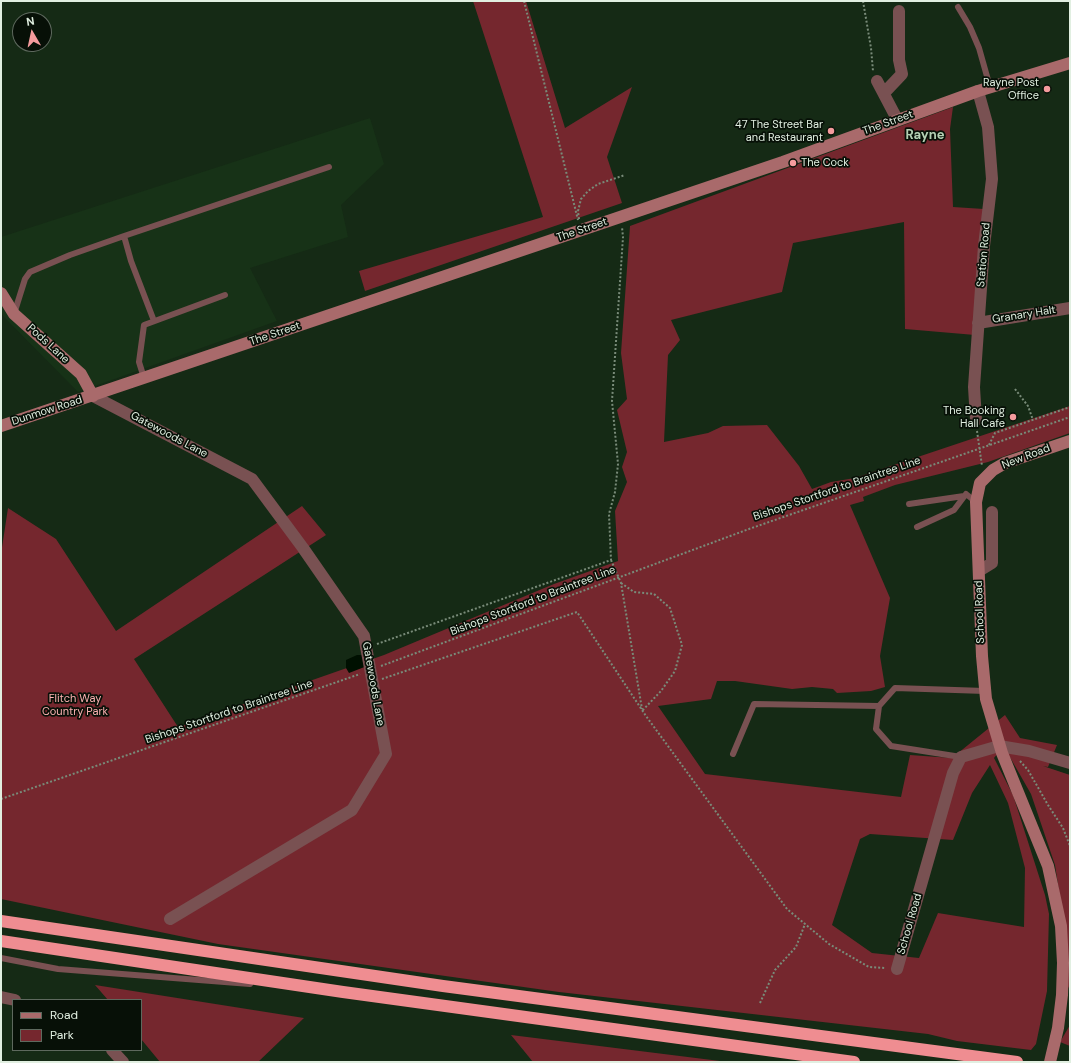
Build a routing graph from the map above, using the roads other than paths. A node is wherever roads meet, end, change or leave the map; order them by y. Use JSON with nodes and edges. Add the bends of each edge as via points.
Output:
{"nodes":[{"id":1,"x":958,"y":7,"type":"dead end"},
{"id":2,"x":899,"y":11,"type":"dead end"},
{"id":3,"x":1070,"y":63,"type":"edge"},
{"id":4,"x":877,"y":81,"type":"road end"},
{"id":5,"x":984,"y":89,"type":"junction"},
{"id":6,"x":884,"y":93,"type":"junction"},
{"id":7,"x":897,"y":119,"type":"junction"},
{"id":8,"x":329,"y":168,"type":"dead end"},
{"id":9,"x":124,"y":236,"type":"junction"},
{"id":10,"x":1,"y":293,"type":"edge"},
{"id":11,"x":225,"y":295,"type":"dead end"},
{"id":12,"x":1070,"y":308,"type":"edge"},
{"id":13,"x":14,"y":314,"type":"junction"},
{"id":14,"x":154,"y":321,"type":"junction"},
{"id":15,"x":978,"y":323,"type":"junction"},
{"id":16,"x":144,"y":378,"type":"junction"},
{"id":17,"x":93,"y":396,"type":"junction"},
{"id":18,"x":976,"y":420,"type":"road end"},
{"id":19,"x":1,"y":426,"type":"edge"},
{"id":20,"x":1070,"y":441,"type":"edge"},
{"id":21,"x":984,"y":477,"type":"joint"},
{"id":22,"x":964,"y":496,"type":"junction"},
{"id":23,"x":976,"y":502,"type":"junction"},
{"id":24,"x":909,"y":504,"type":"dead end"},
{"id":25,"x":992,"y":512,"type":"dead end"},
{"id":26,"x":917,"y":527,"type":"dead end"},
{"id":27,"x":979,"y":571,"type":"junction"},
{"id":28,"x":985,"y":691,"type":"junction"},
{"id":29,"x":879,"y":706,"type":"junction"},
{"id":30,"x":1004,"y":747,"type":"junction"},
{"id":31,"x":733,"y":754,"type":"dead end"},
{"id":32,"x":961,"y":757,"type":"junction"},
{"id":33,"x":1070,"y":764,"type":"edge"},
{"id":34,"x":170,"y":919,"type":"dead end"},
{"id":35,"x":1,"y":921,"type":"edge"},
{"id":36,"x":1,"y":941,"type":"edge"},
{"id":37,"x":1,"y":958,"type":"edge"},
{"id":38,"x":897,"y":969,"type":"road end"},
{"id":39,"x":343,"y":992,"type":"junction"},
{"id":40,"x":1,"y":997,"type":"edge"},
{"id":41,"x":12,"y":999,"type":"edge"},
{"id":42,"x":113,"y":1051,"type":"edge"},
{"id":43,"x":123,"y":1062,"type":"edge"},
{"id":44,"x":854,"y":1062,"type":"edge"},
{"id":45,"x":1017,"y":1062,"type":"edge"},
{"id":46,"x":1050,"y":1062,"type":"edge"}],
"edges":[{"from":1,"to":5,"type":"lane","via":[[979,48]]},
{"from":2,"to":6,"type":"street","via":[[899,60],[902,74]]},
{"from":3,"to":5,"type":"street","name":"The Street"},
{"from":4,"to":6,"type":"street"},
{"from":5,"to":7,"type":"street","name":"The Street"},
{"from":5,"to":15,"type":"street","name":"Station Road","via":[[992,179]]},
{"from":6,"to":7,"type":"street"},
{"from":7,"to":16,"type":"street","name":"The Street","via":[[783,162]]},
{"from":8,"to":9,"type":"lane"},
{"from":9,"to":13,"type":"lane","via":[[30,272],[25,279]]},
{"from":9,"to":14,"type":"lane"},
{"from":10,"to":13,"type":"street","name":"Pods Lane"},
{"from":11,"to":14,"type":"lane"},
{"from":12,"to":15,"type":"street","name":"Granary Halt"},
{"from":13,"to":17,"type":"street","name":"Pods Lane","via":[[81,374]]},
{"from":14,"to":16,"type":"lane","via":[[144,325],[139,362]]},
{"from":15,"to":18,"type":"street","name":"Station Road","via":[[974,387]]},
{"from":16,"to":17,"type":"street","name":"The Street"},
{"from":17,"to":19,"type":"street","name":"Dunmow Road"},
{"from":17,"to":34,"type":"street","name":"Gatewoods Lane","via":[[252,479],[364,636],[386,754],[352,810]]},
{"from":20,"to":21,"type":"street","name":"New Road","via":[[1006,463]]},
{"from":21,"to":23,"type":"street","name":"School Road","via":[[978,488]]},
{"from":22,"to":23,"type":"lane","via":[[966,494]]},
{"from":22,"to":24,"type":"lane"},
{"from":22,"to":26,"type":"lane","via":[[954,510]]},
{"from":23,"to":27,"type":"street","name":"School Road"},
{"from":25,"to":27,"type":"street","via":[[992,563]]},
{"from":27,"to":28,"type":"street","name":"School Road"},
{"from":28,"to":29,"type":"lane","via":[[895,688]]},
{"from":28,"to":30,"type":"street","name":"School Road"},
{"from":29,"to":31,"type":"lane","via":[[754,704]]},
{"from":29,"to":32,"type":"lane","via":[[876,729],[890,746]]},
{"from":30,"to":32,"type":"street"},
{"from":30,"to":33,"type":"street","via":[[1029,751]]},
{"from":30,"to":46,"type":"street","name":"School Road","via":[[1049,870],[1060,919],[1063,963],[1060,1014]]},
{"from":32,"to":38,"type":"street","name":"School Road","via":[[953,773]]},
{"from":35,"to":45,"type":"highway","via":[[451,987]]},
{"from":36,"to":39,"type":"highway"},
{"from":37,"to":39,"type":"lane","via":[[58,969]]},
{"from":39,"to":44,"type":"highway"},
{"from":40,"to":41,"type":"street"},
{"from":42,"to":43,"type":"street"}]}
